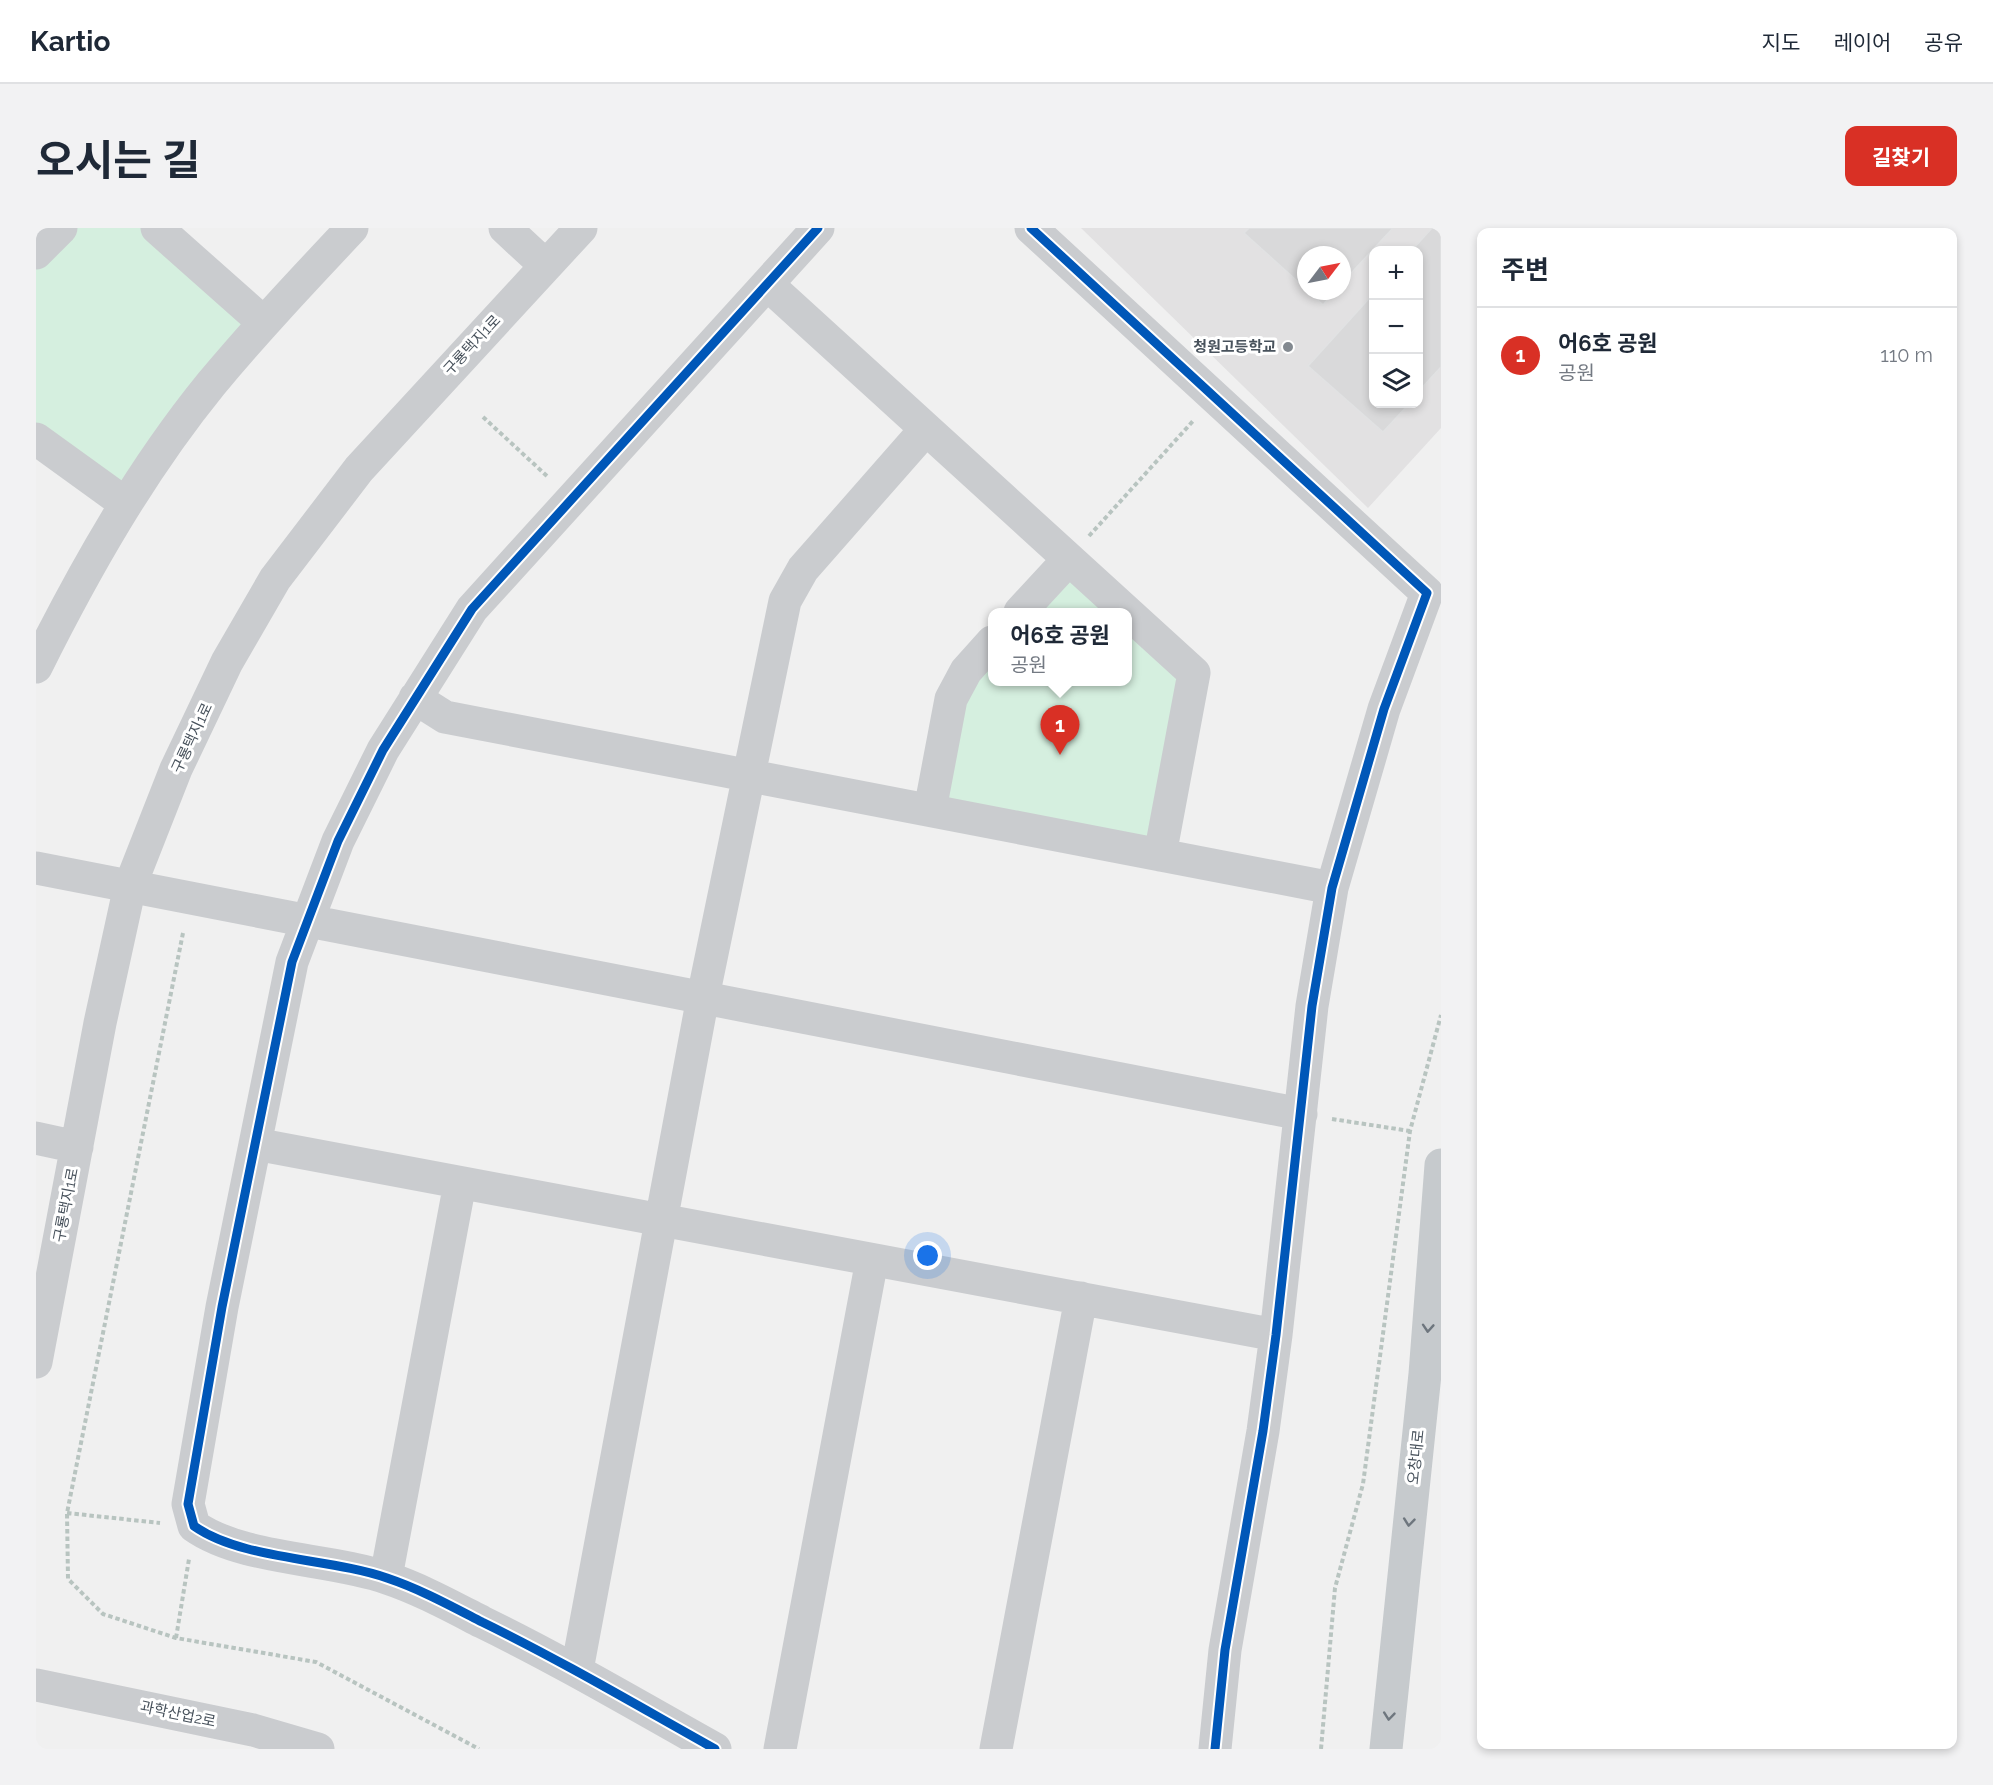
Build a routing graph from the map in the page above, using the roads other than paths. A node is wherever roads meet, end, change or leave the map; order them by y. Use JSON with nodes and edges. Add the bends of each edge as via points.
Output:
{"nodes":[{"id":1,"x":61,"y":228,"type":"edge"},
{"id":2,"x":157,"y":228,"type":"edge"},
{"id":3,"x":352,"y":228,"type":"edge"},
{"id":4,"x":505,"y":228,"type":"edge"},
{"id":5,"x":581,"y":228,"type":"edge"},
{"id":6,"x":818,"y":228,"type":"edge"},
{"id":7,"x":1031,"y":228,"type":"edge"},
{"id":8,"x":36,"y":253,"type":"edge"},
{"id":9,"x":546,"y":267,"type":"junction"},
{"id":10,"x":767,"y":284,"type":"junction"},
{"id":11,"x":264,"y":323,"type":"junction"},
{"id":12,"x":926,"y":429,"type":"junction"},
{"id":13,"x":36,"y":439,"type":"edge"},
{"id":14,"x":126,"y":504,"type":"junction"},
{"id":15,"x":1069,"y":559,"type":"junction"},
{"id":16,"x":1024,"y":608,"type":"edge"},
{"id":17,"x":1123,"y":608,"type":"edge"},
{"id":18,"x":1132,"y":616,"type":"edge"},
{"id":19,"x":988,"y":647,"type":"edge"},
{"id":20,"x":36,"y":667,"type":"edge"},
{"id":21,"x":415,"y":698,"type":"junction"},
{"id":22,"x":747,"y":775,"type":"junction"},
{"id":23,"x":930,"y":810,"type":"junction"},
{"id":24,"x":1160,"y":855,"type":"junction"},
{"id":25,"x":36,"y":868,"type":"edge"},
{"id":26,"x":130,"y":886,"type":"junction"},
{"id":27,"x":1332,"y":888,"type":"junction"},
{"id":28,"x":306,"y":920,"type":"junction"},
{"id":29,"x":703,"y":997,"type":"junction"},
{"id":30,"x":1301,"y":1114,"type":"junction"},
{"id":31,"x":36,"y":1138,"type":"edge"},
{"id":32,"x":255,"y":1144,"type":"junction"},
{"id":33,"x":77,"y":1147,"type":"junction"},
{"id":34,"x":1441,"y":1165,"type":"edge"},
{"id":35,"x":460,"y":1183,"type":"junction"},
{"id":36,"x":661,"y":1220,"type":"junction"},
{"id":37,"x":872,"y":1260,"type":"junction"},
{"id":38,"x":1080,"y":1298,"type":"junction"},
{"id":39,"x":1276,"y":1335,"type":"junction"},
{"id":40,"x":36,"y":1362,"type":"edge"},
{"id":41,"x":386,"y":1577,"type":"junction"},
{"id":42,"x":577,"y":1670,"type":"junction"},
{"id":43,"x":36,"y":1685,"type":"edge"},
{"id":44,"x":318,"y":1749,"type":"edge"},
{"id":45,"x":715,"y":1749,"type":"edge"},
{"id":46,"x":780,"y":1749,"type":"edge"},
{"id":47,"x":996,"y":1749,"type":"edge"},
{"id":48,"x":1215,"y":1749,"type":"edge"},
{"id":49,"x":1386,"y":1749,"type":"edge"}],
"edges":[{"from":1,"to":8,"type":"street"},
{"from":2,"to":11,"type":"street"},
{"from":3,"to":11,"type":"street"},
{"from":4,"to":9,"type":"street"},
{"from":5,"to":9,"type":"street","name":"구룡택지1로"},
{"from":6,"to":10,"type":"street"},
{"from":7,"to":27,"type":"street","via":[[1427,592],[1384,709]]},
{"from":9,"to":26,"type":"street","name":"구룡택지1로","via":[[359,469],[276,579],[227,662],[176,769]]},
{"from":10,"to":12,"type":"street"},
{"from":10,"to":21,"type":"street","via":[[472,609]]},
{"from":11,"to":14,"type":"street","via":[[211,385]]},
{"from":12,"to":15,"type":"street"},
{"from":12,"to":22,"type":"street","via":[[804,569],[785,601]]},
{"from":13,"to":14,"type":"street"},
{"from":14,"to":20,"type":"street","via":[[70,598]]},
{"from":15,"to":16,"type":"street"},
{"from":15,"to":17,"type":"street"},
{"from":18,"to":24,"type":"street","via":[[1194,673]]},
{"from":19,"to":23,"type":"street","via":[[966,671],[951,699]]},
{"from":21,"to":22,"type":"street","via":[[445,717]]},
{"from":21,"to":28,"type":"street","via":[[383,750],[343,831]]},
{"from":22,"to":23,"type":"street"},
{"from":22,"to":29,"type":"street"},
{"from":23,"to":24,"type":"street"},
{"from":24,"to":27,"type":"street"},
{"from":25,"to":26,"type":"street"},
{"from":26,"to":28,"type":"street"},
{"from":26,"to":33,"type":"street","name":"구룡택지1로"},
{"from":27,"to":30,"type":"street","via":[[1312,1006]]},
{"from":28,"to":29,"type":"street"},
{"from":28,"to":32,"type":"street","via":[[292,962]]},
{"from":29,"to":30,"type":"street"},
{"from":29,"to":36,"type":"street"},
{"from":30,"to":39,"type":"street"},
{"from":31,"to":33,"type":"street"},
{"from":32,"to":35,"type":"street"},
{"from":32,"to":41,"type":"street","via":[[188,1504],[194,1526],[205,1534],[249,1548]]},
{"from":33,"to":40,"type":"street","name":"구룡택지1로"},
{"from":34,"to":49,"type":"main road","name":"오창대로","one_way":true,"via":[[1425,1374]]},
{"from":35,"to":36,"type":"street"},
{"from":35,"to":41,"type":"street"},
{"from":36,"to":37,"type":"street"},
{"from":36,"to":42,"type":"street"},
{"from":37,"to":38,"type":"street"},
{"from":37,"to":46,"type":"street"},
{"from":38,"to":39,"type":"street"},
{"from":38,"to":47,"type":"street"},
{"from":39,"to":48,"type":"street","via":[[1225,1650]]},
{"from":41,"to":42,"type":"street"},
{"from":42,"to":45,"type":"street"},
{"from":43,"to":44,"type":"street","name":"과학산업2로","via":[[253,1730]]}]}
